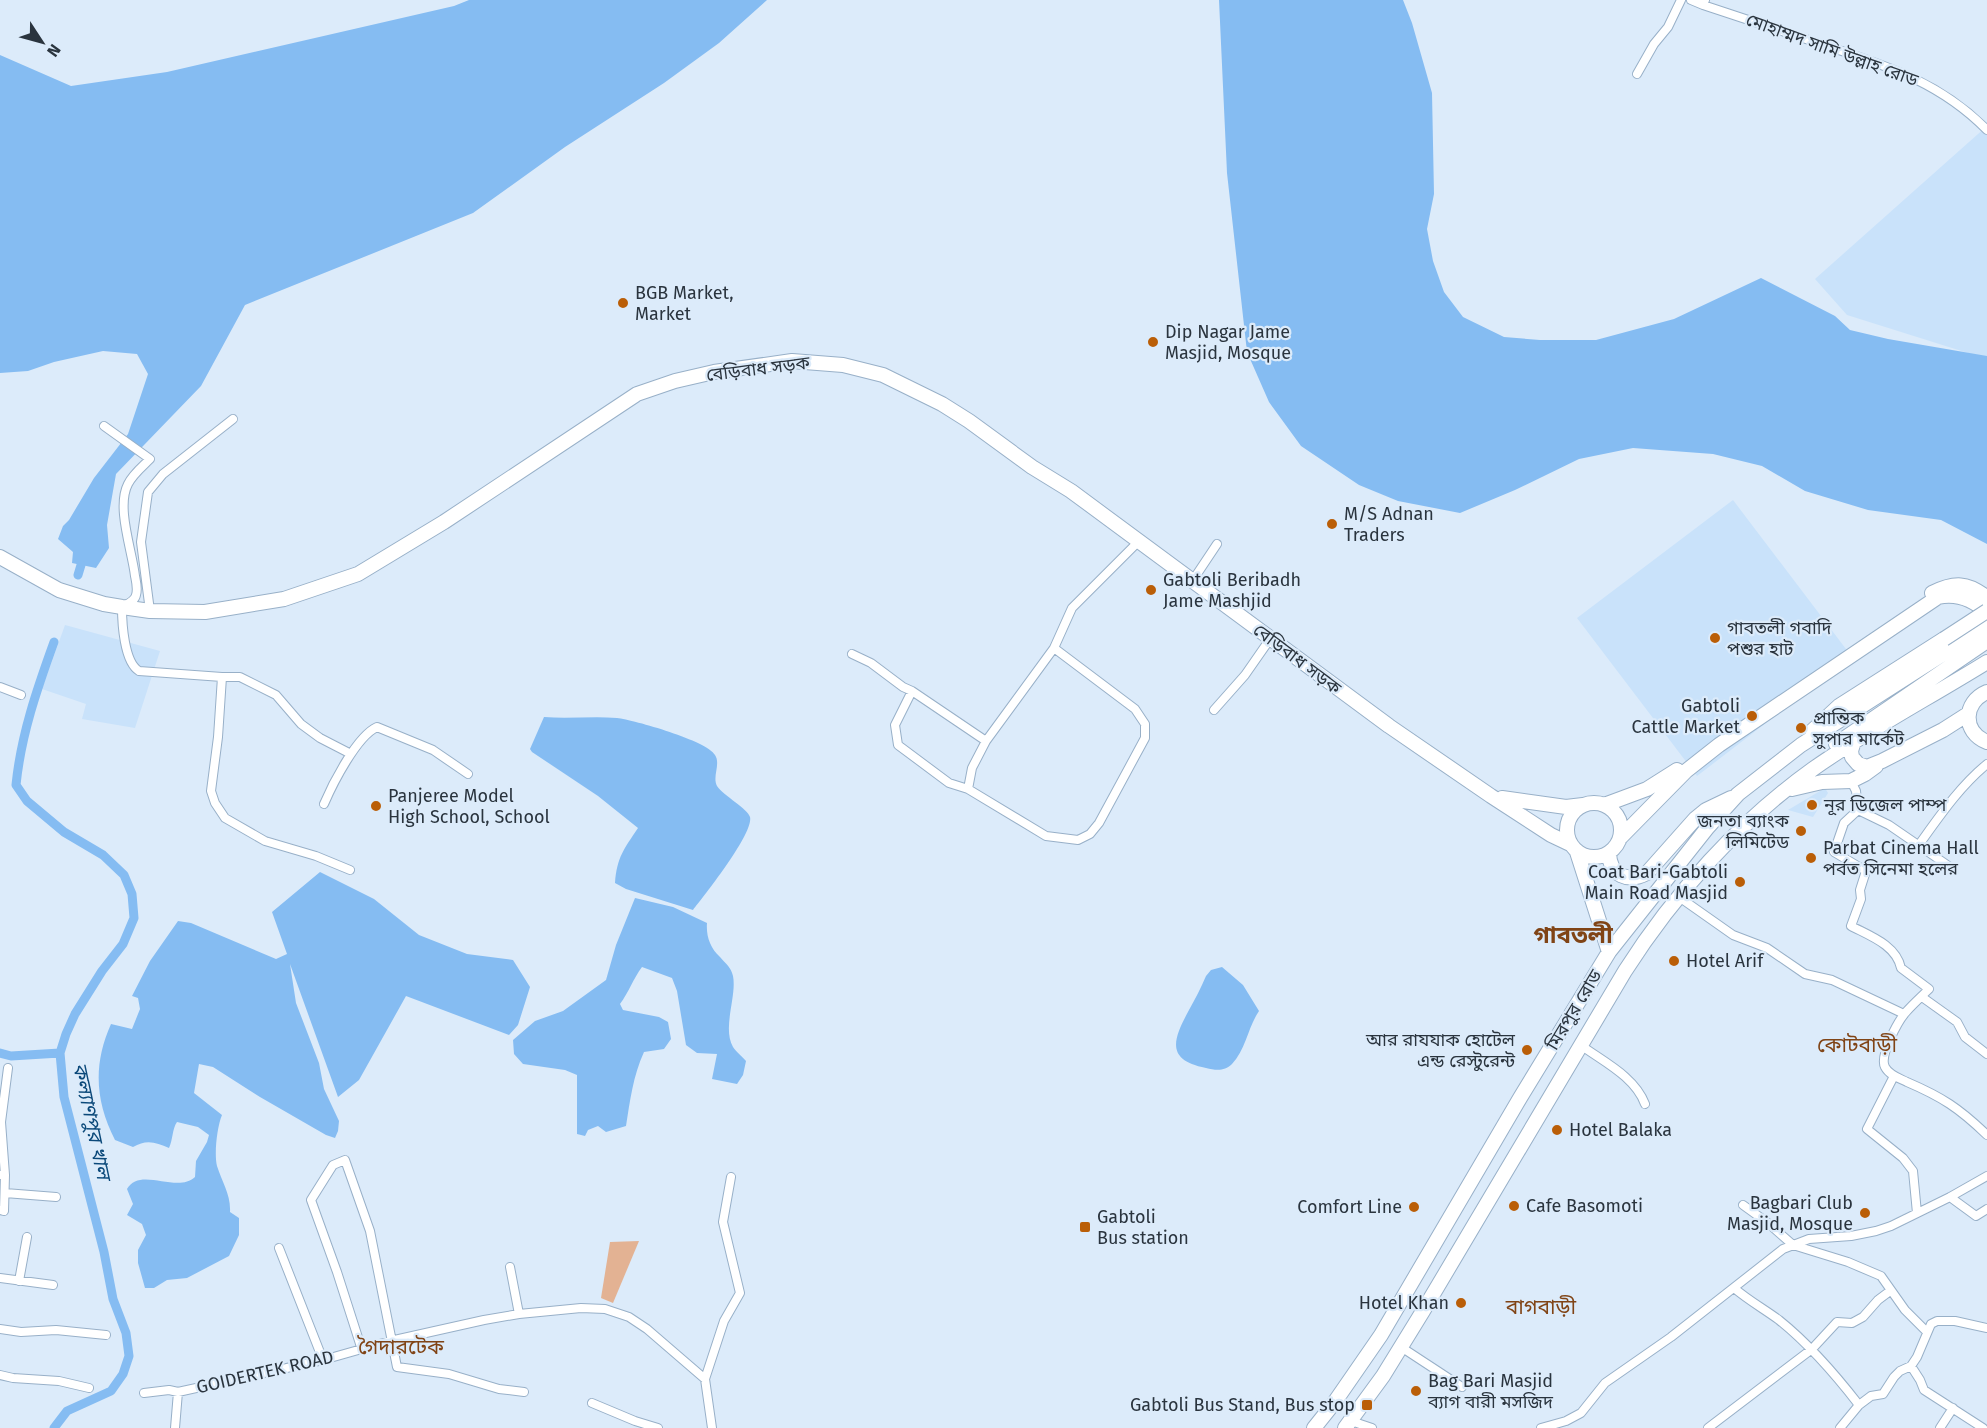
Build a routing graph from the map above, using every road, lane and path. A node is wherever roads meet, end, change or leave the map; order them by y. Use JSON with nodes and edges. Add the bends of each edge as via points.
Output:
{"nodes":[{"id":1,"x":1681,"y":0,"type":"edge"},
{"id":2,"x":1691,"y":0,"type":"edge"},
{"id":3,"x":1704,"y":2,"type":"edge"},
{"id":4,"x":1637,"y":74,"type":"dead end"},
{"id":5,"x":1987,"y":130,"type":"edge"},
{"id":6,"x":234,"y":419,"type":"dead end"},
{"id":7,"x":104,"y":426,"type":"dead end"},
{"id":8,"x":1139,"y":541,"type":"junction"},
{"id":9,"x":1217,"y":544,"type":"dead end"},
{"id":10,"x":0,"y":556,"type":"edge"},
{"id":11,"x":1193,"y":580,"type":"junction"},
{"id":12,"x":1987,"y":598,"type":"edge"},
{"id":13,"x":122,"y":607,"type":"junction"},
{"id":14,"x":150,"y":611,"type":"junction"},
{"id":15,"x":1987,"y":612,"type":"edge"},
{"id":16,"x":1987,"y":626,"type":"edge"},
{"id":17,"x":1270,"y":639,"type":"junction"},
{"id":18,"x":1987,"y":641,"type":"edge"},
{"id":19,"x":1054,"y":648,"type":"junction"},
{"id":20,"x":1951,"y":649,"type":"junction"},
{"id":21,"x":852,"y":654,"type":"dead end"},
{"id":22,"x":1987,"y":662,"type":"edge"},
{"id":23,"x":222,"y":677,"type":"junction"},
{"id":24,"x":0,"y":687,"type":"edge"},
{"id":25,"x":912,"y":691,"type":"junction"},
{"id":26,"x":1987,"y":692,"type":"edge"},
{"id":27,"x":21,"y":695,"type":"dead end"},
{"id":28,"x":1214,"y":710,"type":"dead end"},
{"id":29,"x":1968,"y":714,"type":"junction"},
{"id":30,"x":1861,"y":726,"type":"junction"},
{"id":31,"x":1942,"y":730,"type":"junction"},
{"id":32,"x":1979,"y":737,"type":"edge"},
{"id":33,"x":986,"y":741,"type":"junction"},
{"id":34,"x":1853,"y":743,"type":"junction"},
{"id":35,"x":351,"y":754,"type":"junction"},
{"id":36,"x":1987,"y":754,"type":"edge"},
{"id":37,"x":1882,"y":761,"type":"junction"},
{"id":38,"x":1987,"y":764,"type":"edge"},
{"id":39,"x":468,"y":774,"type":"dead end"},
{"id":40,"x":1851,"y":781,"type":"junction"},
{"id":41,"x":968,"y":789,"type":"junction"},
{"id":42,"x":1784,"y":791,"type":"junction"},
{"id":43,"x":1738,"y":794,"type":"junction"},
{"id":44,"x":1491,"y":796,"type":"junction"},
{"id":45,"x":324,"y":804,"type":"dead end"},
{"id":46,"x":1583,"y":805,"type":"junction"},
{"id":47,"x":1604,"y":805,"type":"junction"},
{"id":48,"x":1858,"y":810,"type":"junction"},
{"id":49,"x":1620,"y":838,"type":"junction"},
{"id":50,"x":1917,"y":846,"type":"junction"},
{"id":51,"x":1574,"y":848,"type":"junction"},
{"id":52,"x":1609,"y":853,"type":"junction"},
{"id":53,"x":1953,"y":869,"type":"dead end"},
{"id":54,"x":350,"y":870,"type":"dead end"},
{"id":55,"x":1679,"y":897,"type":"junction"},
{"id":56,"x":1609,"y":952,"type":"junction"},
{"id":57,"x":1922,"y":996,"type":"junction"},
{"id":58,"x":1904,"y":1014,"type":"junction"},
{"id":59,"x":1581,"y":1046,"type":"junction"},
{"id":60,"x":1987,"y":1054,"type":"edge"},
{"id":61,"x":8,"y":1068,"type":"dead end"},
{"id":62,"x":1894,"y":1076,"type":"junction"},
{"id":63,"x":1645,"y":1104,"type":"dead end"},
{"id":64,"x":1987,"y":1135,"type":"edge"},
{"id":65,"x":1,"y":1150,"type":"edge"},
{"id":66,"x":3,"y":1175,"type":"edge"},
{"id":67,"x":1987,"y":1176,"type":"edge"},
{"id":68,"x":731,"y":1177,"type":"dead end"},
{"id":69,"x":5,"y":1193,"type":"junction"},
{"id":70,"x":56,"y":1197,"type":"dead end"},
{"id":71,"x":1950,"y":1197,"type":"junction"},
{"id":72,"x":1743,"y":1205,"type":"dead end"},
{"id":73,"x":1987,"y":1209,"type":"edge"},
{"id":74,"x":0,"y":1210,"type":"edge"},
{"id":75,"x":1917,"y":1213,"type":"junction"},
{"id":76,"x":27,"y":1237,"type":"dead end"},
{"id":77,"x":1793,"y":1245,"type":"junction"},
{"id":78,"x":279,"y":1248,"type":"dead end"},
{"id":79,"x":510,"y":1267,"type":"dead end"},
{"id":80,"x":0,"y":1278,"type":"edge"},
{"id":81,"x":20,"y":1281,"type":"junction"},
{"id":82,"x":53,"y":1285,"type":"dead end"},
{"id":83,"x":1734,"y":1288,"type":"junction"},
{"id":84,"x":1890,"y":1291,"type":"junction"},
{"id":85,"x":519,"y":1314,"type":"junction"},
{"id":86,"x":1987,"y":1328,"type":"edge"},
{"id":87,"x":0,"y":1329,"type":"edge"},
{"id":88,"x":1926,"y":1331,"type":"junction"},
{"id":89,"x":106,"y":1335,"type":"dead end"},
{"id":90,"x":390,"y":1341,"type":"junction"},
{"id":91,"x":1401,"y":1347,"type":"junction"},
{"id":92,"x":1812,"y":1349,"type":"junction"},
{"id":93,"x":362,"y":1350,"type":"junction"},
{"id":94,"x":323,"y":1360,"type":"junction"},
{"id":95,"x":1911,"y":1366,"type":"junction"},
{"id":96,"x":0,"y":1375,"type":"edge"},
{"id":97,"x":705,"y":1379,"type":"junction"},
{"id":98,"x":1462,"y":1387,"type":"dead end"},
{"id":99,"x":89,"y":1388,"type":"dead end"},
{"id":100,"x":178,"y":1392,"type":"junction"},
{"id":101,"x":524,"y":1392,"type":"dead end"},
{"id":102,"x":144,"y":1393,"type":"dead end"},
{"id":103,"x":592,"y":1403,"type":"dead end"},
{"id":104,"x":1859,"y":1405,"type":"junction"},
{"id":105,"x":1953,"y":1408,"type":"junction"},
{"id":106,"x":1348,"y":1424,"type":"edge"},
{"id":107,"x":175,"y":1428,"type":"edge"},
{"id":108,"x":658,"y":1428,"type":"edge"},
{"id":109,"x":712,"y":1428,"type":"edge"},
{"id":110,"x":1314,"y":1428,"type":"edge"},
{"id":111,"x":1372,"y":1428,"type":"edge"},
{"id":112,"x":1541,"y":1428,"type":"edge"},
{"id":113,"x":1708,"y":1428,"type":"edge"},
{"id":114,"x":1840,"y":1428,"type":"edge"},
{"id":115,"x":1940,"y":1428,"type":"edge"},
{"id":116,"x":1983,"y":1428,"type":"edge"}],
"edges":[{"from":1,"to":4,"type":"street"},
{"from":2,"to":3,"type":"street","name":"মোহাম্মদ সামি উল্লাহ রোড"},
{"from":3,"to":5,"type":"street","name":"মোহাম্মদ সামি উল্লাহ রোড","via":[[1924,82],[1956,101]]},
{"from":6,"to":14,"type":"street","via":[[163,474],[148,492],[141,542]]},
{"from":7,"to":13,"type":"street","via":[[150,459],[127,485],[124,499],[136,595]]},
{"from":8,"to":11,"type":"highway","name":"বেড়িবাধ সড়ক"},
{"from":8,"to":14,"type":"highway","name":"বেড়িবাধ সড়ক","via":[[969,421],[914,390],[862,369],[792,362],[714,372],[637,394],[444,522],[357,574],[284,599],[205,612]]},
{"from":8,"to":19,"type":"street","via":[[1072,608]]},
{"from":9,"to":11,"type":"street"},
{"from":10,"to":13,"type":"highway","name":"বেড়িবাধ সড়ক","via":[[59,590]]},
{"from":11,"to":17,"type":"highway","name":"বেড়িবাধ সড়ক"},
{"from":12,"to":47,"type":"highway","via":[[1970,587],[1953,585],[1929,594],[1750,715],[1668,776],[1647,789]]},
{"from":13,"to":14,"type":"highway","name":"বেড়িবাধ সড়ক"},
{"from":13,"to":23,"type":"street","via":[[123,632],[136,670]]},
{"from":15,"to":20,"type":"highway","bridge":true},
{"from":15,"to":49,"type":"highway","via":[[1958,596],[1938,597],[1719,745],[1686,771]]},
{"from":16,"to":20,"type":"highway"},
{"from":17,"to":28,"type":"street"},
{"from":17,"to":44,"type":"highway","name":"বেড়িবাধ সড়ক"},
{"from":18,"to":20,"type":"highway"},
{"from":19,"to":33,"type":"street"},
{"from":19,"to":41,"type":"street","via":[[1136,709],[1145,724],[1145,738],[1099,823],[1078,840],[1046,836]]},
{"from":20,"to":30,"type":"highway"},
{"from":20,"to":43,"type":"highway","name":"মিরপুর রোড","via":[[1839,706],[1801,745]]},
{"from":21,"to":25,"type":"street"},
{"from":22,"to":34,"type":"highway","name":"মিরপুর রোড"},
{"from":23,"to":35,"type":"street","via":[[240,677],[276,695],[301,724]]},
{"from":23,"to":54,"type":"street","via":[[211,791],[215,803],[225,818],[265,840]]},
{"from":24,"to":27,"type":"street"},
{"from":25,"to":33,"type":"street"},
{"from":25,"to":41,"type":"street","via":[[895,725],[898,745],[949,783]]},
{"from":26,"to":29,"type":"highway","via":[[1976,698]]},
{"from":29,"to":31,"type":"highway"},
{"from":29,"to":32,"type":"highway","via":[[1970,727]]},
{"from":30,"to":34,"type":"highway"},
{"from":30,"to":42,"type":"highway","via":[[1804,768]]},
{"from":31,"to":32,"type":"highway"},
{"from":31,"to":37,"type":"highway"},
{"from":32,"to":36,"type":"highway"},
{"from":33,"to":41,"type":"street","via":[[972,768]]},
{"from":34,"to":37,"type":"highway","via":[[1852,757],[1858,764],[1867,767]]},
{"from":34,"to":42,"type":"highway","name":"মিরপুর রোড"},
{"from":35,"to":39,"type":"street","via":[[377,727],[433,750]]},
{"from":35,"to":45,"type":"street"},
{"from":37,"to":40,"type":"highway"},
{"from":38,"to":50,"type":"street","via":[[1950,801]]},
{"from":40,"to":42,"type":"highway","via":[[1810,784]]},
{"from":40,"to":48,"type":"street"},
{"from":42,"to":55,"type":"highway","name":"মিরপুর রোড","via":[[1743,828]]},
{"from":43,"to":52,"type":"highway","via":[[1695,819],[1638,878],[1616,872]]},
{"from":43,"to":56,"type":"highway","name":"মিরপুর রোড"},
{"from":44,"to":46,"type":"highway","name":"বেড়িবাধ সড়ক","via":[[1543,805]]},
{"from":44,"to":51,"type":"highway","name":"বেড়িবাধ সড়ক"},
{"from":46,"to":47,"type":"highway"},
{"from":46,"to":51,"type":"highway","via":[[1569,817],[1566,826]]},
{"from":47,"to":49,"type":"highway","via":[[1620,822]]},
{"from":48,"to":50,"type":"street","via":[[1889,825]]},
{"from":48,"to":57,"type":"street","via":[[1844,823],[1834,852],[1866,871],[1851,926],[1890,948],[1899,958],[1901,968],[1929,989]]},
{"from":49,"to":52,"type":"highway"},
{"from":50,"to":53,"type":"street"},
{"from":51,"to":52,"type":"highway","via":[[1593,857]]},
{"from":51,"to":56,"type":"highway"},
{"from":55,"to":58,"type":"street","via":[[1733,935],[1767,948],[1805,974],[1832,980]]},
{"from":55,"to":59,"type":"highway","name":"মিরপুর রোড","via":[[1639,949]]},
{"from":56,"to":110,"type":"highway","name":"মিরপুর রোড","via":[[1381,1335]]},
{"from":57,"to":58,"type":"street"},
{"from":57,"to":60,"type":"street","via":[[1957,1022],[1965,1037]]},
{"from":58,"to":62,"type":"street","via":[[1884,1057],[1883,1064]]},
{"from":59,"to":63,"type":"street","via":[[1624,1076],[1638,1089]]},
{"from":59,"to":91,"type":"highway","name":"মিরপুর রোড"},
{"from":61,"to":65,"type":"street"},
{"from":62,"to":64,"type":"street","via":[[1950,1103]]},
{"from":62,"to":75,"type":"street","via":[[1867,1129],[1904,1158],[1913,1171]]},
{"from":65,"to":66,"type":"street"},
{"from":66,"to":69,"type":"street"},
{"from":67,"to":71,"type":"street"},
{"from":68,"to":97,"type":"street","via":[[723,1221],[740,1293],[724,1321]]},
{"from":69,"to":70,"type":"street"},
{"from":69,"to":74,"type":"street","via":[[4,1211]]},
{"from":71,"to":73,"type":"street","via":[[1976,1216]]},
{"from":71,"to":75,"type":"street"},
{"from":72,"to":77,"type":"street"},
{"from":75,"to":77,"type":"street","via":[[1876,1232],[1809,1239]]},
{"from":76,"to":81,"type":"street"},
{"from":77,"to":83,"type":"street"},
{"from":77,"to":84,"type":"street","via":[[1861,1266],[1881,1276]]},
{"from":78,"to":94,"type":"street"},
{"from":79,"to":85,"type":"street"},
{"from":80,"to":81,"type":"street"},
{"from":81,"to":82,"type":"street"},
{"from":83,"to":92,"type":"street"},
{"from":83,"to":112,"type":"street","via":[[1605,1383],[1581,1413]]},
{"from":84,"to":88,"type":"street"},
{"from":84,"to":92,"type":"street","via":[[1863,1317],[1852,1323],[1837,1322]]},
{"from":85,"to":90,"type":"street","name":"GOIDERTEK ROAD"},
{"from":85,"to":97,"type":"street","name":"GOIDERTEK ROAD","via":[[581,1308],[604,1309],[629,1317]]},
{"from":86,"to":88,"type":"street","via":[[1945,1321],[1931,1324]]},
{"from":87,"to":89,"type":"street"},
{"from":88,"to":95,"type":"street"},
{"from":90,"to":93,"type":"street","name":"GOIDERTEK ROAD"},
{"from":90,"to":93,"type":"street","via":[[370,1231],[345,1160],[333,1165],[311,1200]]},
{"from":90,"to":101,"type":"street","via":[[397,1367],[449,1374],[490,1387]]},
{"from":91,"to":98,"type":"street"},
{"from":91,"to":106,"type":"highway","name":"মিরপুর রোড"},
{"from":92,"to":104,"type":"street"},
{"from":92,"to":113,"type":"street"},
{"from":93,"to":94,"type":"street","name":"GOIDERTEK ROAD"},
{"from":94,"to":100,"type":"street","name":"GOIDERTEK ROAD"},
{"from":95,"to":104,"type":"street","via":[[1900,1371],[1883,1394],[1871,1396]]},
{"from":95,"to":105,"type":"street","via":[[1924,1390]]},
{"from":96,"to":99,"type":"street"},
{"from":97,"to":109,"type":"street"},
{"from":100,"to":102,"type":"street","name":"GOIDERTEK ROAD"},
{"from":100,"to":107,"type":"street"},
{"from":103,"to":108,"type":"street"},
{"from":104,"to":114,"type":"street"},
{"from":105,"to":115,"type":"street"},
{"from":105,"to":116,"type":"street"},
{"from":106,"to":111,"type":"street"}]}
